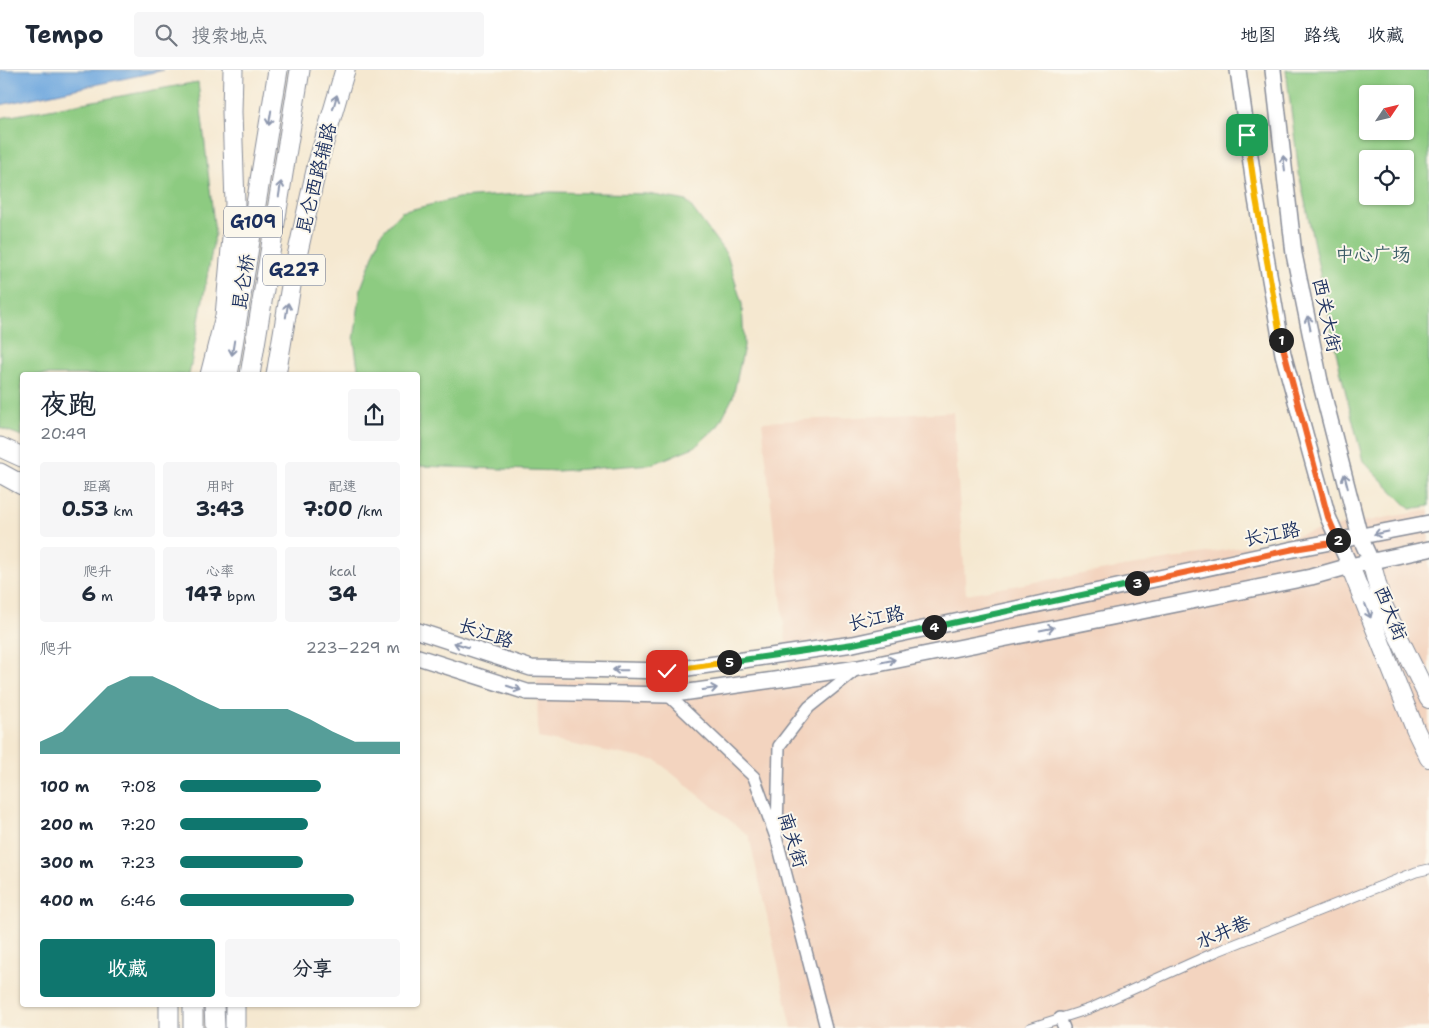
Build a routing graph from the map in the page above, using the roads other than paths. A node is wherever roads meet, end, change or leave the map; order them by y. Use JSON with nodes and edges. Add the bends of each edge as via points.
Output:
{"nodes":[{"id":1,"x":233,"y":70,"type":"edge"},
{"id":2,"x":278,"y":70,"type":"edge"},
{"id":3,"x":300,"y":70,"type":"edge"},
{"id":4,"x":344,"y":70,"type":"edge"},
{"id":5,"x":1238,"y":70,"type":"edge"},
{"id":6,"x":1273,"y":70,"type":"edge"},
{"id":7,"x":211,"y":372,"type":"edge"},
{"id":8,"x":228,"y":372,"type":"edge"},
{"id":9,"x":250,"y":372,"type":"edge"},
{"id":10,"x":277,"y":372,"type":"edge"},
{"id":11,"x":0,"y":447,"type":"edge"},
{"id":12,"x":20,"y":456,"type":"edge"},
{"id":13,"x":0,"y":473,"type":"edge"},
{"id":14,"x":20,"y":484,"type":"edge"},
{"id":15,"x":1429,"y":523,"type":"edge"},
{"id":16,"x":1360,"y":537,"type":"junction"},
{"id":17,"x":1338,"y":542,"type":"junction"},
{"id":18,"x":1429,"y":549,"type":"edge"},
{"id":19,"x":1371,"y":561,"type":"junction"},
{"id":20,"x":1350,"y":566,"type":"junction"},
{"id":21,"x":420,"y":632,"type":"edge"},
{"id":22,"x":420,"y":657,"type":"edge"},
{"id":23,"x":858,"y":668,"type":"junction"},
{"id":24,"x":668,"y":695,"type":"junction"},
{"id":25,"x":1429,"y":699,"type":"edge"},
{"id":26,"x":1429,"y":758,"type":"edge"},
{"id":27,"x":777,"y":840,"type":"junction"},
{"id":28,"x":1429,"y":869,"type":"edge"},
{"id":29,"x":170,"y":1007,"type":"edge"},
{"id":30,"x":193,"y":1007,"type":"edge"},
{"id":31,"x":214,"y":1007,"type":"edge"},
{"id":32,"x":235,"y":1007,"type":"edge"},
{"id":33,"x":1062,"y":1023,"type":"edge"},
{"id":34,"x":169,"y":1028,"type":"edge"},
{"id":35,"x":193,"y":1028,"type":"edge"},
{"id":36,"x":215,"y":1028,"type":"edge"},
{"id":37,"x":235,"y":1028,"type":"edge"},
{"id":38,"x":826,"y":1028,"type":"edge"},
{"id":39,"x":1030,"y":1028,"type":"edge"}],
"edges":[{"from":1,"to":7,"type":"highway","via":[[235,204],[225,316]]},
{"from":2,"to":8,"type":"highway","name":"昆仑桥","number":"G109","one_way":true},
{"from":9,"to":3,"type":"highway","name":"昆仑桥","number":"G109","one_way":true},
{"from":10,"to":4,"type":"highway","name":"昆仑西路辅路","number":"G227","one_way":true,"via":[[293,274]]},
{"from":5,"to":17,"type":"main road","via":[[1256,199],[1284,354],[1328,517]]},
{"from":16,"to":6,"type":"main road","name":"西关大街","one_way":true,"via":[[1320,381],[1294,254]]},
{"from":11,"to":12,"type":"highway"},
{"from":13,"to":14,"type":"highway"},
{"from":15,"to":16,"type":"main road","name":"长江路","one_way":true},
{"from":16,"to":17,"type":"main road","name":"长江路"},
{"from":16,"to":19,"type":"main road","name":"西关大街"},
{"from":17,"to":20,"type":"main road"},
{"from":17,"to":21,"type":"main road","name":"长江路","one_way":true,"via":[[853,644],[667,671],[530,668]]},
{"from":18,"to":19,"type":"main road"},
{"from":19,"to":20,"type":"main road"},
{"from":19,"to":25,"type":"main road","name":"西大街","via":[[1382,603]]},
{"from":23,"to":20,"type":"main road","one_way":true,"via":[[1310,577]]},
{"from":20,"to":26,"type":"main road","name":"西大街","one_way":true},
{"from":22,"to":24,"type":"main road","one_way":true,"via":[[527,692]]},
{"from":24,"to":23,"type":"main road","one_way":true},
{"from":23,"to":27,"type":"street","via":[[809,707],[779,746]]},
{"from":24,"to":27,"type":"street","name":"南关街","via":[[754,777]]},
{"from":27,"to":38,"type":"street","name":"南关街"},
{"from":28,"to":33,"type":"street","name":"水井巷","via":[[1218,951]]},
{"from":29,"to":34,"type":"highway"},
{"from":30,"to":35,"type":"highway"},
{"from":31,"to":36,"type":"highway"},
{"from":32,"to":37,"type":"highway"},
{"from":33,"to":39,"type":"street","name":"水井巷"}]}
